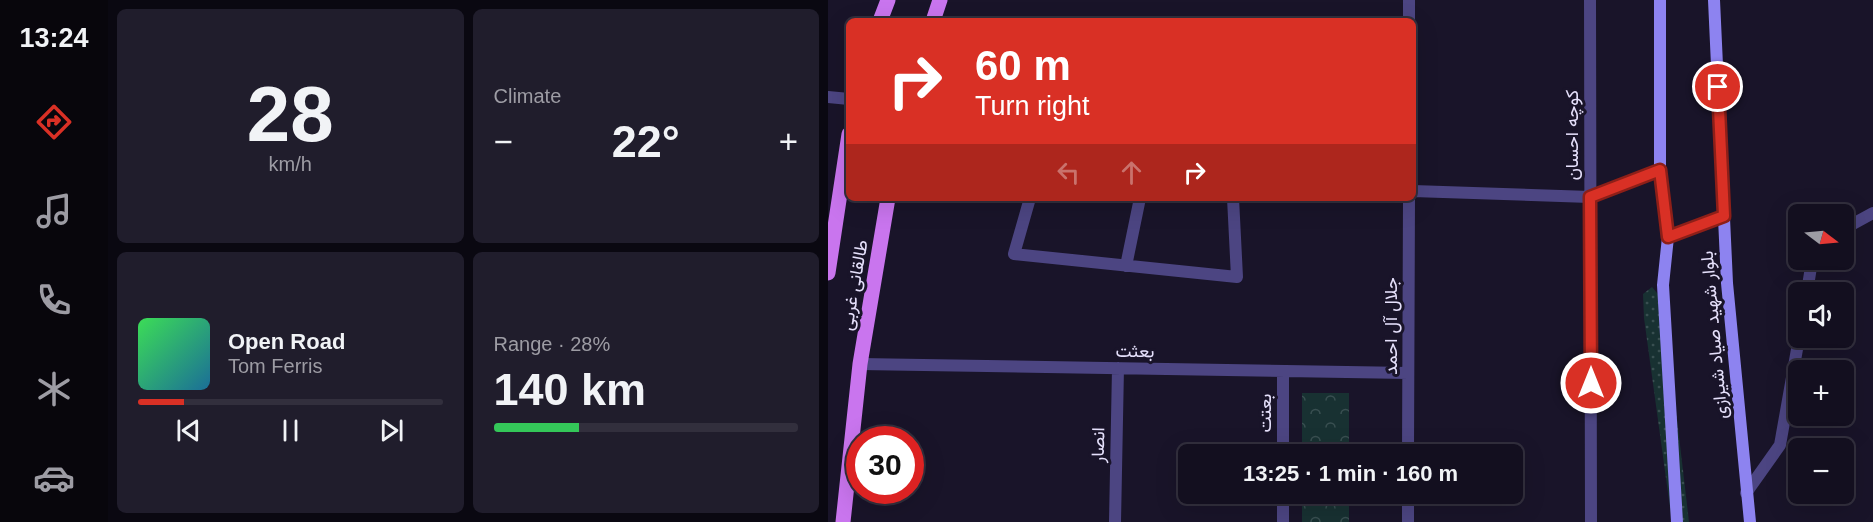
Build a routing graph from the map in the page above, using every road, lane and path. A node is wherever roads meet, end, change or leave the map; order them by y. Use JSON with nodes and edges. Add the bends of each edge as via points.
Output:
{"nodes":[{"id":1,"x":888,"y":0,"type":"edge"},
{"id":2,"x":940,"y":0,"type":"edge"},
{"id":3,"x":1409,"y":0,"type":"edge"},
{"id":4,"x":1590,"y":0,"type":"edge"},
{"id":5,"x":1660,"y":0,"type":"edge"},
{"id":6,"x":1714,"y":0,"type":"edge"},
{"id":7,"x":881,"y":18,"type":"edge"},
{"id":8,"x":934,"y":18,"type":"edge"},
{"id":9,"x":1409,"y":18,"type":"edge"},
{"id":10,"x":828,"y":97,"type":"edge"},
{"id":11,"x":846,"y":99,"type":"edge"},
{"id":12,"x":846,"y":151,"type":"edge"},
{"id":13,"x":1660,"y":170,"type":"junction"},
{"id":14,"x":1416,"y":191,"type":"edge"},
{"id":15,"x":1590,"y":197,"type":"junction"},
{"id":16,"x":887,"y":201,"type":"edge"},
{"id":17,"x":1029,"y":201,"type":"edge"},
{"id":18,"x":1139,"y":201,"type":"edge"},
{"id":19,"x":1233,"y":201,"type":"edge"},
{"id":20,"x":1409,"y":201,"type":"edge"},
{"id":21,"x":1873,"y":213,"type":"edge"},
{"id":22,"x":1724,"y":216,"type":"junction"},
{"id":23,"x":1854,"y":223,"type":"edge"},
{"id":24,"x":831,"y":237,"type":"edge"},
{"id":25,"x":1668,"y":237,"type":"junction"},
{"id":26,"x":1126,"y":266,"type":"junction"},
{"id":27,"x":828,"y":273,"type":"edge"},
{"id":28,"x":1797,"y":348,"type":"edge"},
{"id":29,"x":860,"y":364,"type":"junction"},
{"id":30,"x":1118,"y":369,"type":"junction"},
{"id":31,"x":1283,"y":371,"type":"junction"},
{"id":32,"x":1408,"y":373,"type":"junction"},
{"id":33,"x":1283,"y":444,"type":"edge"},
{"id":34,"x":1408,"y":444,"type":"edge"},
{"id":35,"x":1746,"y":493,"type":"junction"},
{"id":36,"x":1283,"y":504,"type":"edge"},
{"id":37,"x":1408,"y":504,"type":"edge"},
{"id":38,"x":843,"y":522,"type":"edge"},
{"id":39,"x":1115,"y":522,"type":"edge"},
{"id":40,"x":1283,"y":522,"type":"edge"},
{"id":41,"x":1408,"y":522,"type":"edge"},
{"id":42,"x":1591,"y":522,"type":"edge"},
{"id":43,"x":1677,"y":522,"type":"edge"},
{"id":44,"x":1750,"y":522,"type":"edge"}],
"edges":[{"from":1,"to":7,"type":"main road"},
{"from":2,"to":8,"type":"main road"},
{"from":3,"to":9,"type":"street"},
{"from":4,"to":15,"type":"street","name":"کوچه احسان"},
{"from":5,"to":13,"type":"main road"},
{"from":6,"to":22,"type":"main road","name":"بلوار شهید صیاد شیرازی"},
{"from":10,"to":11,"type":"street"},
{"from":12,"to":24,"type":"main road","name":"طالقانی غربی"},
{"from":13,"to":15,"type":"street"},
{"from":13,"to":25,"type":"main road"},
{"from":14,"to":15,"type":"street"},
{"from":15,"to":42,"type":"street","name":"کوچه احسان"},
{"from":16,"to":29,"type":"main road","name":"طالقانی غربی"},
{"from":17,"to":26,"type":"street","via":[[1014,254]]},
{"from":18,"to":26,"type":"street"},
{"from":19,"to":26,"type":"street","via":[[1237,277]]},
{"from":20,"to":32,"type":"street","name":"جلال آل احمد"},
{"from":21,"to":23,"type":"street"},
{"from":22,"to":25,"type":"street"},
{"from":22,"to":35,"type":"main road","name":"بلوار شهید صیاد شیرازی"},
{"from":24,"to":27,"type":"main road","name":"طالقانی غربی"},
{"from":25,"to":43,"type":"main road","via":[[1663,285]]},
{"from":28,"to":35,"type":"street","via":[[1780,445]]},
{"from":29,"to":30,"type":"street","name":"بعثت"},
{"from":29,"to":38,"type":"main road","name":"طالقانی غربی"},
{"from":30,"to":31,"type":"street","name":"بعثت"},
{"from":30,"to":39,"type":"street","name":"انصار"},
{"from":31,"to":32,"type":"street","name":"بعثت"},
{"from":31,"to":33,"type":"street","name":"بعتت"},
{"from":32,"to":34,"type":"street","name":"جلال آل احمد"},
{"from":35,"to":44,"type":"main road","name":"بلوار شهید صیاد شیرازی"},
{"from":36,"to":40,"type":"street"},
{"from":37,"to":41,"type":"street"}]}
